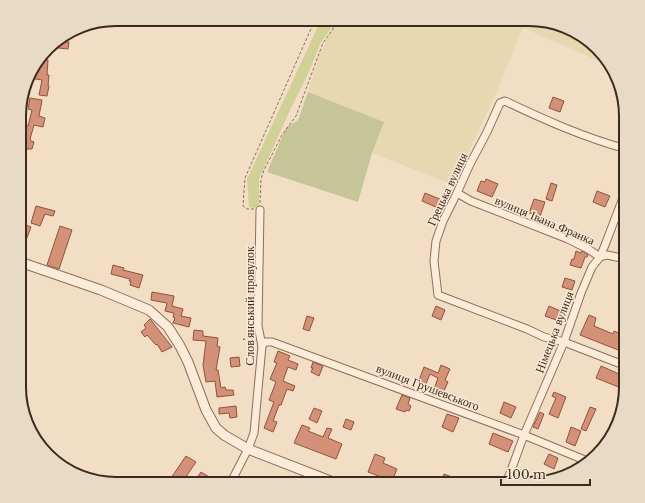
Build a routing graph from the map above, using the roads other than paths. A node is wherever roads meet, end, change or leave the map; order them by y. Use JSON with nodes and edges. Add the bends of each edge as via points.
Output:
{"nodes":[{"id":1,"x":619,"y":147,"type":"edge"},
{"id":2,"x":458,"y":193,"type":"junction"},
{"id":3,"x":619,"y":208,"type":"edge"},
{"id":4,"x":260,"y":210,"type":"road end"},
{"id":5,"x":600,"y":257,"type":"junction"},
{"id":6,"x":619,"y":258,"type":"edge"},
{"id":7,"x":26,"y":264,"type":"edge"},
{"id":8,"x":564,"y":342,"type":"junction"},
{"id":9,"x":262,"y":346,"type":"junction"},
{"id":10,"x":619,"y":363,"type":"edge"},
{"id":11,"x":524,"y":435,"type":"junction"},
{"id":12,"x":248,"y":449,"type":"junction"},
{"id":13,"x":582,"y":460,"type":"edge"},
{"id":14,"x":234,"y":477,"type":"edge"},
{"id":15,"x":312,"y":477,"type":"edge"},
{"id":16,"x":509,"y":477,"type":"edge"}],
"edges":[{"from":1,"to":2,"type":"street","name":"Грецька вулиця","via":[[573,132],[505,101],[500,102]]},
{"from":2,"to":5,"type":"street","name":"вулиця Івана Франка","via":[[471,201],[568,239]]},
{"from":2,"to":8,"type":"street","name":"Грецька вулиця","via":[[436,241],[434,262],[438,294],[544,337]]},
{"from":3,"to":5,"type":"street","name":"Німецька вулиця"},
{"from":4,"to":9,"type":"street","name":"Словʼянський провулок","via":[[258,326]]},
{"from":5,"to":6,"type":"street","name":"вулиця Івана Франка","via":[[607,255]]},
{"from":5,"to":8,"type":"street","name":"Німецька вулиця","via":[[592,267]]},
{"from":7,"to":12,"type":"street","via":[[101,290],[149,310],[158,317],[168,327],[182,351],[216,428]]},
{"from":8,"to":10,"type":"street"},
{"from":8,"to":11,"type":"street","name":"Німецька вулиця"},
{"from":9,"to":11,"type":"street","name":"вулиця Грушевського","via":[[265,342],[272,342]]},
{"from":9,"to":12,"type":"street","name":"Словʼянський провулок","via":[[254,432]]},
{"from":11,"to":13,"type":"street","name":"вулиця Грушевського"},
{"from":11,"to":16,"type":"street","name":"Німецька вулиця"},
{"from":12,"to":14,"type":"street","name":"Словʼянський провулок"},
{"from":12,"to":15,"type":"street"}]}
